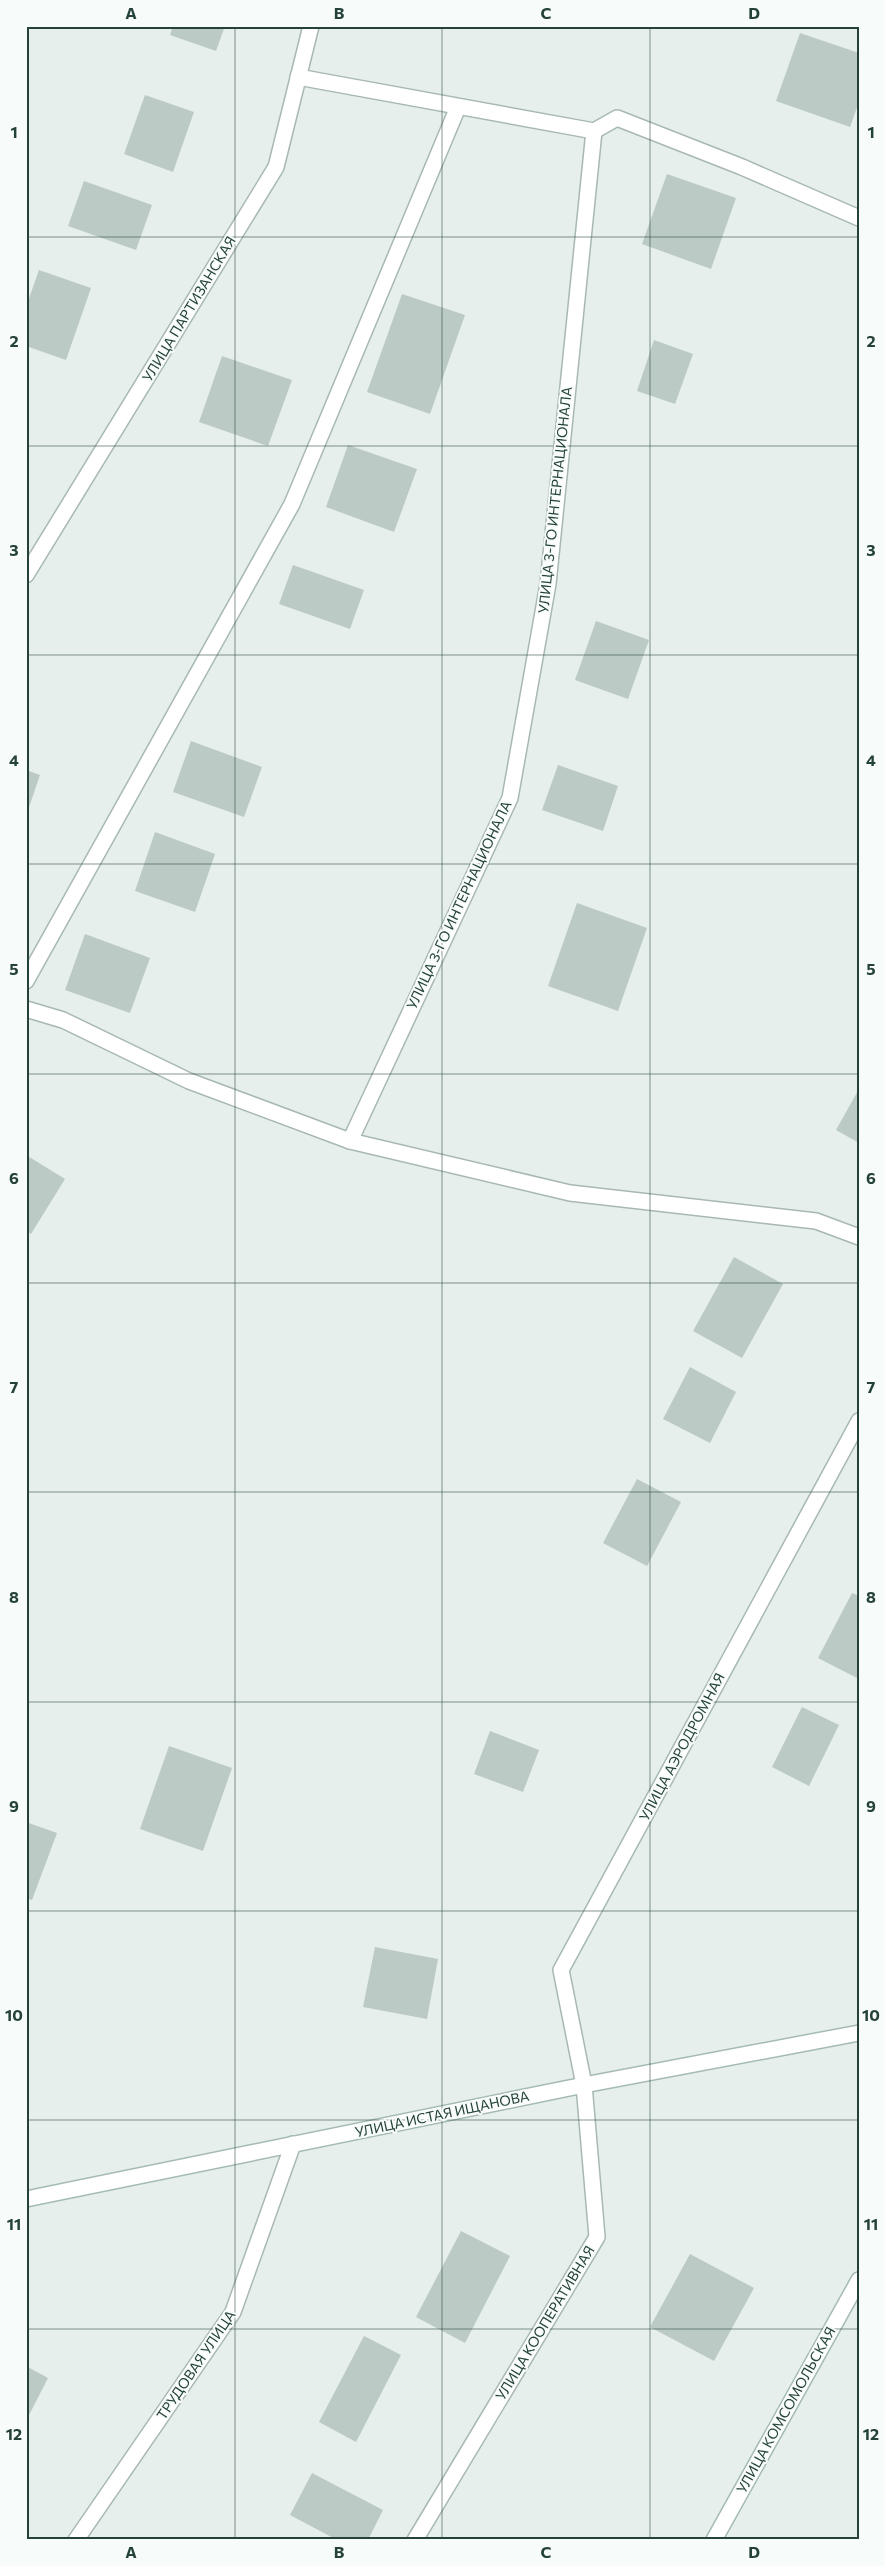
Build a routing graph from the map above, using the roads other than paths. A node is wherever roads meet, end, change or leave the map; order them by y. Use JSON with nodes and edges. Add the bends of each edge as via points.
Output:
{"nodes":[{"id":1,"x":311,"y":26,"type":"edge"},
{"id":2,"x":298,"y":77,"type":"junction"},
{"id":3,"x":458,"y":107,"type":"junction"},
{"id":4,"x":594,"y":132,"type":"junction"},
{"id":5,"x":859,"y":218,"type":"edge"},
{"id":6,"x":26,"y":575,"type":"edge"},
{"id":7,"x":26,"y":981,"type":"edge"},
{"id":8,"x":26,"y":1010,"type":"edge"},
{"id":9,"x":350,"y":1141,"type":"junction"},
{"id":10,"x":859,"y":1237,"type":"edge"},
{"id":11,"x":859,"y":1421,"type":"edge"},
{"id":12,"x":859,"y":2033,"type":"edge"},
{"id":13,"x":584,"y":2085,"type":"junction"},
{"id":14,"x":293,"y":2144,"type":"junction"},
{"id":15,"x":26,"y":2199,"type":"edge"},
{"id":16,"x":859,"y":2280,"type":"edge"},
{"id":17,"x":76,"y":2540,"type":"edge"},
{"id":18,"x":415,"y":2540,"type":"edge"},
{"id":19,"x":714,"y":2540,"type":"edge"}],
"edges":[{"from":1,"to":2,"type":"street","name":"УЛИЦА ПАРТИЗАНСКАЯ"},
{"from":2,"to":3,"type":"street"},
{"from":2,"to":6,"type":"street","name":"УЛИЦА ПАРТИЗАНСКАЯ","via":[[276,167]]},
{"from":3,"to":4,"type":"street"},
{"from":3,"to":7,"type":"street","via":[[292,504]]},
{"from":4,"to":5,"type":"street","via":[[617,118]]},
{"from":4,"to":9,"type":"street","name":"УЛИЦА 3-ГО ИНТЕРНАЦИОНАЛА","via":[[548,584],[510,798]]},
{"from":8,"to":9,"type":"street","via":[[63,1020],[189,1081]]},
{"from":9,"to":10,"type":"street","via":[[570,1193],[816,1221]]},
{"from":11,"to":13,"type":"street","name":"УЛИЦА АЭРОДРОМНАЯ","via":[[561,1970]]},
{"from":12,"to":13,"type":"street","name":"УЛИЦА ИСТАЯ ИЩАНОВА"},
{"from":13,"to":14,"type":"street","name":"УЛИЦА ИСТАЯ ИЩАНОВА"},
{"from":13,"to":18,"type":"street","name":"УЛИЦА КООПЕРАТИВНАЯ","via":[[597,2237]]},
{"from":14,"to":15,"type":"street","name":"УЛИЦА ИСТАЯ ИЩАНОВА"},
{"from":14,"to":17,"type":"street","name":"ТРУДОВАЯ УЛИЦА","via":[[233,2312]]},
{"from":16,"to":19,"type":"street","name":"УЛИЦА КОМСОМОЛЬСКАЯ"}]}
